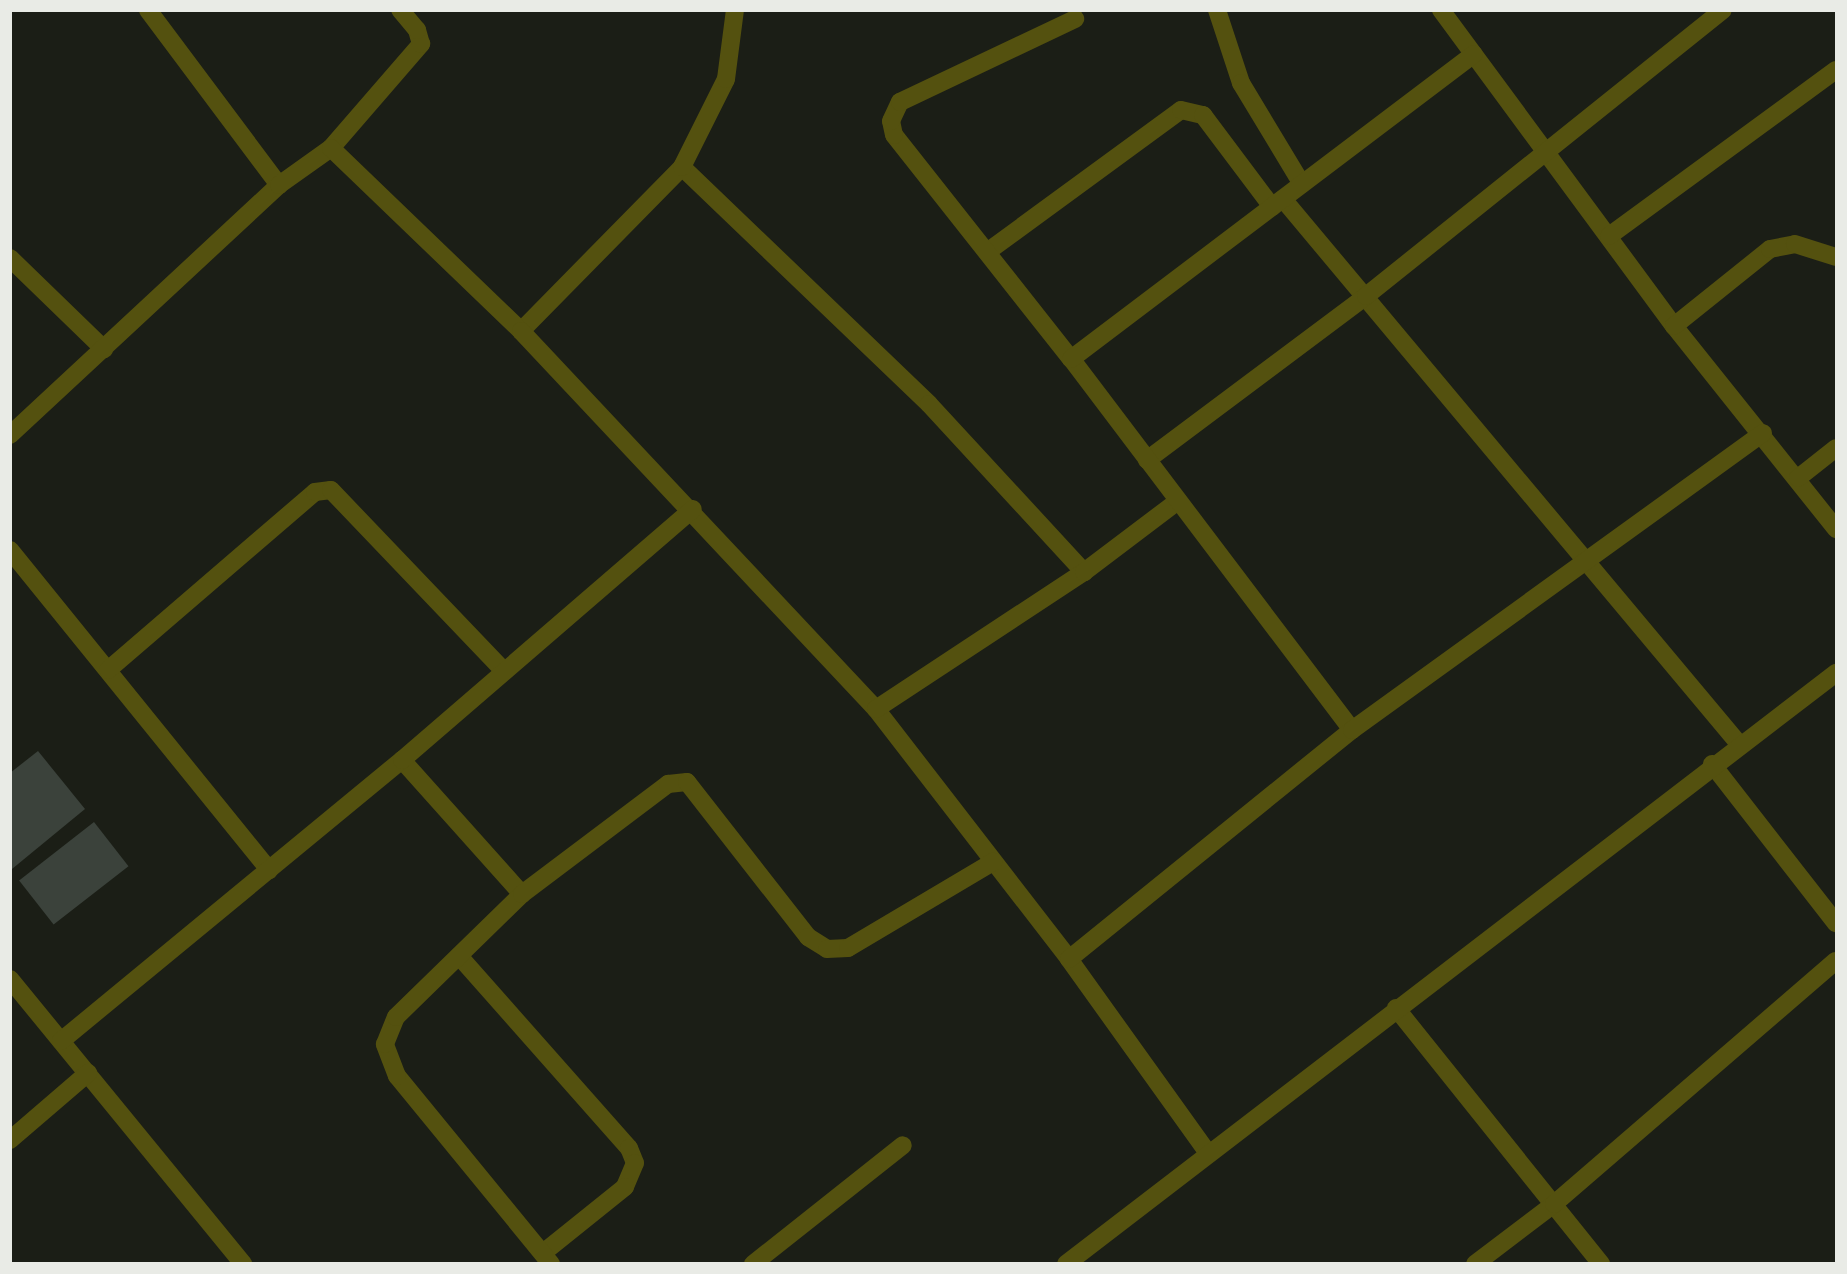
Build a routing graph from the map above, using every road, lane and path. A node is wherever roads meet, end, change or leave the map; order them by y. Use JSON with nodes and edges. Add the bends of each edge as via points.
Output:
{"nodes":[{"id":1,"x":148,"y":10,"type":"edge"},
{"id":2,"x":400,"y":10,"type":"edge"},
{"id":3,"x":735,"y":10,"type":"edge"},
{"id":4,"x":1217,"y":10,"type":"edge"},
{"id":5,"x":1441,"y":10,"type":"edge"},
{"id":6,"x":1723,"y":10,"type":"edge"},
{"id":7,"x":1075,"y":19,"type":"dead end"},
{"id":8,"x":1474,"y":54,"type":"junction"},
{"id":9,"x":1836,"y":70,"type":"edge"},
{"id":10,"x":331,"y":148,"type":"junction"},
{"id":11,"x":1549,"y":152,"type":"junction"},
{"id":12,"x":682,"y":167,"type":"junction"},
{"id":13,"x":1302,"y":184,"type":"junction"},
{"id":14,"x":279,"y":185,"type":"junction"},
{"id":15,"x":1278,"y":203,"type":"junction"},
{"id":16,"x":1609,"y":236,"type":"junction"},
{"id":17,"x":987,"y":252,"type":"junction"},
{"id":18,"x":1836,"y":257,"type":"edge"},
{"id":19,"x":10,"y":258,"type":"edge"},
{"id":20,"x":1366,"y":296,"type":"junction"},
{"id":21,"x":1674,"y":326,"type":"junction"},
{"id":22,"x":520,"y":331,"type":"junction"},
{"id":23,"x":104,"y":349,"type":"junction"},
{"id":24,"x":1071,"y":359,"type":"junction"},
{"id":25,"x":1762,"y":433,"type":"junction"},
{"id":26,"x":10,"y":435,"type":"edge"},
{"id":27,"x":1836,"y":448,"type":"edge"},
{"id":28,"x":1147,"y":460,"type":"junction"},
{"id":29,"x":1798,"y":478,"type":"junction"},
{"id":30,"x":1178,"y":501,"type":"junction"},
{"id":31,"x":693,"y":509,"type":"junction"},
{"id":32,"x":1836,"y":529,"type":"edge"},
{"id":33,"x":10,"y":550,"type":"edge"},
{"id":34,"x":1584,"y":558,"type":"junction"},
{"id":35,"x":1084,"y":572,"type":"junction"},
{"id":36,"x":108,"y":670,"type":"junction"},
{"id":37,"x":504,"y":671,"type":"junction"},
{"id":38,"x":1836,"y":673,"type":"edge"},
{"id":39,"x":876,"y":709,"type":"junction"},
{"id":40,"x":1352,"y":730,"type":"junction"},
{"id":41,"x":1739,"y":744,"type":"junction"},
{"id":42,"x":402,"y":760,"type":"junction"},
{"id":43,"x":1712,"y":764,"type":"junction"},
{"id":44,"x":993,"y":862,"type":"junction"},
{"id":45,"x":269,"y":870,"type":"junction"},
{"id":46,"x":522,"y":894,"type":"junction"},
{"id":47,"x":1836,"y":923,"type":"edge"},
{"id":48,"x":459,"y":956,"type":"junction"},
{"id":49,"x":1069,"y":958,"type":"junction"},
{"id":50,"x":1836,"y":961,"type":"edge"},
{"id":51,"x":10,"y":979,"type":"edge"},
{"id":52,"x":1396,"y":1008,"type":"junction"},
{"id":53,"x":62,"y":1041,"type":"junction"},
{"id":54,"x":88,"y":1073,"type":"junction"},
{"id":55,"x":10,"y":1140,"type":"edge"},
{"id":56,"x":903,"y":1145,"type":"dead end"},
{"id":57,"x":1209,"y":1153,"type":"junction"},
{"id":58,"x":1554,"y":1204,"type":"junction"},
{"id":59,"x":547,"y":1258,"type":"edge"},
{"id":60,"x":243,"y":1263,"type":"edge"},
{"id":61,"x":753,"y":1263,"type":"edge"},
{"id":62,"x":1066,"y":1263,"type":"edge"},
{"id":63,"x":1475,"y":1263,"type":"edge"},
{"id":64,"x":1601,"y":1263,"type":"edge"}],
"edges":[{"from":1,"to":14,"type":"street"},
{"from":2,"to":10,"type":"street","via":[[417,30],[421,44]]},
{"from":3,"to":12,"type":"street","via":[[726,79]]},
{"from":4,"to":13,"type":"street","via":[[1241,83]]},
{"from":5,"to":8,"type":"street"},
{"from":6,"to":11,"type":"street"},
{"from":7,"to":17,"type":"street","via":[[895,108],[894,135]]},
{"from":8,"to":11,"type":"street"},
{"from":8,"to":13,"type":"street"},
{"from":9,"to":16,"type":"street"},
{"from":10,"to":14,"type":"street"},
{"from":10,"to":22,"type":"street"},
{"from":11,"to":16,"type":"street"},
{"from":11,"to":20,"type":"street"},
{"from":12,"to":22,"type":"street"},
{"from":12,"to":35,"type":"street","via":[[929,404]]},
{"from":13,"to":15,"type":"street"},
{"from":14,"to":23,"type":"street"},
{"from":15,"to":17,"type":"street","via":[[1203,115],[1181,110]]},
{"from":15,"to":20,"type":"street"},
{"from":15,"to":24,"type":"street"},
{"from":16,"to":21,"type":"street"},
{"from":17,"to":24,"type":"street"},
{"from":18,"to":21,"type":"street","via":[[1795,244],[1770,249]]},
{"from":19,"to":23,"type":"street"},
{"from":20,"to":28,"type":"street"},
{"from":20,"to":34,"type":"street"},
{"from":21,"to":25,"type":"street"},
{"from":22,"to":31,"type":"street"},
{"from":23,"to":26,"type":"street"},
{"from":24,"to":28,"type":"street"},
{"from":25,"to":29,"type":"street"},
{"from":25,"to":34,"type":"street"},
{"from":27,"to":29,"type":"street"},
{"from":28,"to":30,"type":"street"},
{"from":29,"to":32,"type":"street"},
{"from":30,"to":35,"type":"street"},
{"from":30,"to":40,"type":"street"},
{"from":31,"to":37,"type":"street"},
{"from":31,"to":39,"type":"street"},
{"from":33,"to":36,"type":"street"},
{"from":34,"to":40,"type":"street"},
{"from":34,"to":41,"type":"street"},
{"from":35,"to":39,"type":"street"},
{"from":36,"to":37,"type":"street","via":[[315,492],[331,490]]},
{"from":36,"to":45,"type":"street"},
{"from":37,"to":42,"type":"street"},
{"from":38,"to":41,"type":"street"},
{"from":39,"to":44,"type":"street"},
{"from":40,"to":49,"type":"street"},
{"from":41,"to":43,"type":"street"},
{"from":42,"to":45,"type":"street"},
{"from":42,"to":46,"type":"street"},
{"from":43,"to":47,"type":"street"},
{"from":43,"to":52,"type":"street"},
{"from":44,"to":46,"type":"street","via":[[848,948],[827,949],[808,937],[687,782],[668,784]]},
{"from":44,"to":49,"type":"street"},
{"from":45,"to":53,"type":"street"},
{"from":46,"to":48,"type":"street"},
{"from":48,"to":59,"type":"street","via":[[396,1017],[385,1044],[397,1076]]},
{"from":48,"to":59,"type":"street","via":[[629,1148],[635,1163],[625,1187]]},
{"from":49,"to":57,"type":"street"},
{"from":50,"to":58,"type":"street"},
{"from":51,"to":53,"type":"street"},
{"from":52,"to":57,"type":"street"},
{"from":52,"to":58,"type":"street"},
{"from":53,"to":54,"type":"street"},
{"from":54,"to":55,"type":"street"},
{"from":54,"to":60,"type":"street"},
{"from":56,"to":61,"type":"street"},
{"from":57,"to":62,"type":"street"},
{"from":58,"to":63,"type":"street"},
{"from":58,"to":64,"type":"street"}]}
